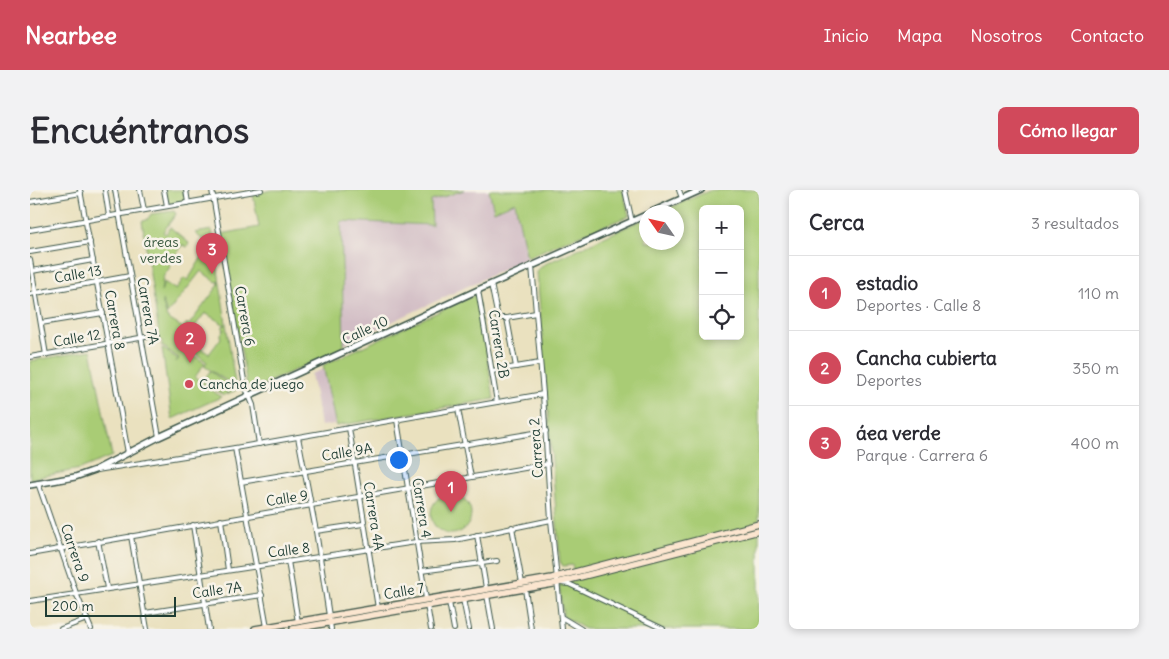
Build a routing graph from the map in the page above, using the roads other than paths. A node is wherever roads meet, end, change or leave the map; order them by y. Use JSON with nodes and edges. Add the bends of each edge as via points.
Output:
{"nodes":[{"id":1,"x":105,"y":190,"type":"edge"},
{"id":2,"x":115,"y":190,"type":"edge"},
{"id":3,"x":140,"y":190,"type":"edge"},
{"id":4,"x":164,"y":190,"type":"edge"},
{"id":5,"x":186,"y":190,"type":"edge"},
{"id":6,"x":212,"y":190,"type":"edge"},
{"id":7,"x":261,"y":190,"type":"edge"},
{"id":8,"x":625,"y":190,"type":"edge"},
{"id":9,"x":679,"y":190,"type":"edge"},
{"id":10,"x":701,"y":190,"type":"edge"},
{"id":11,"x":80,"y":191,"type":"edge"},
{"id":12,"x":235,"y":192,"type":"edge"},
{"id":13,"x":213,"y":198,"type":"junction"},
{"id":14,"x":682,"y":198,"type":"junction"},
{"id":15,"x":30,"y":202,"type":"edge"},
{"id":16,"x":188,"y":203,"type":"junction"},
{"id":17,"x":667,"y":205,"type":"edge"},
{"id":18,"x":167,"y":206,"type":"junction"},
{"id":19,"x":144,"y":210,"type":"junction"},
{"id":20,"x":119,"y":214,"type":"junction"},
{"id":21,"x":110,"y":216,"type":"junction"},
{"id":22,"x":639,"y":218,"type":"edge"},
{"id":23,"x":86,"y":220,"type":"junction"},
{"id":24,"x":632,"y":222,"type":"junction"},
{"id":25,"x":30,"y":230,"type":"edge"},
{"id":26,"x":90,"y":242,"type":"junction"},
{"id":27,"x":30,"y":252,"type":"edge"},
{"id":28,"x":93,"y":260,"type":"junction"},
{"id":29,"x":30,"y":262,"type":"edge"},
{"id":30,"x":532,"y":266,"type":"junction"},
{"id":31,"x":32,"y":271,"type":"junction"},
{"id":32,"x":130,"y":276,"type":"junction"},
{"id":33,"x":97,"y":282,"type":"junction"},
{"id":34,"x":491,"y":284,"type":"junction"},
{"id":35,"x":478,"y":290,"type":"junction"},
{"id":36,"x":35,"y":293,"type":"junction"},
{"id":37,"x":30,"y":294,"type":"edge"},
{"id":38,"x":102,"y":313,"type":"junction"},
{"id":39,"x":536,"y":313,"type":"junction"},
{"id":40,"x":507,"y":318,"type":"junction"},
{"id":41,"x":41,"y":324,"type":"junction"},
{"id":42,"x":157,"y":335,"type":"dead end"},
{"id":43,"x":141,"y":338,"type":"junction"},
{"id":44,"x":108,"y":344,"type":"junction"},
{"id":45,"x":46,"y":355,"type":"junction"},
{"id":46,"x":30,"y":357,"type":"edge"},
{"id":47,"x":540,"y":364,"type":"junction"},
{"id":48,"x":516,"y":367,"type":"junction"},
{"id":49,"x":492,"y":371,"type":"junction"},
{"id":50,"x":543,"y":394,"type":"junction"},
{"id":51,"x":249,"y":396,"type":"junction"},
{"id":52,"x":497,"y":402,"type":"junction"},
{"id":53,"x":458,"y":409,"type":"junction"},
{"id":54,"x":397,"y":420,"type":"junction"},
{"id":55,"x":349,"y":428,"type":"junction"},
{"id":56,"x":546,"y":431,"type":"junction"},
{"id":57,"x":159,"y":437,"type":"junction"},
{"id":58,"x":298,"y":437,"type":"junction"},
{"id":59,"x":259,"y":444,"type":"junction"},
{"id":60,"x":464,"y":445,"type":"junction"},
{"id":61,"x":235,"y":448,"type":"junction"},
{"id":62,"x":128,"y":453,"type":"junction"},
{"id":63,"x":403,"y":454,"type":"junction"},
{"id":64,"x":354,"y":463,"type":"junction"},
{"id":65,"x":548,"y":464,"type":"junction"},
{"id":66,"x":95,"y":470,"type":"junction"},
{"id":67,"x":304,"y":471,"type":"junction"},
{"id":68,"x":471,"y":477,"type":"junction"},
{"id":69,"x":241,"y":482,"type":"junction"},
{"id":70,"x":38,"y":484,"type":"junction"},
{"id":71,"x":30,"y":485,"type":"edge"},
{"id":72,"x":408,"y":489,"type":"junction"},
{"id":73,"x":360,"y":498,"type":"junction"},
{"id":74,"x":311,"y":505,"type":"junction"},
{"id":75,"x":247,"y":516,"type":"junction"},
{"id":76,"x":221,"y":520,"type":"junction"},
{"id":77,"x":551,"y":520,"type":"junction"},
{"id":78,"x":363,"y":524,"type":"junction"},
{"id":79,"x":759,"y":524,"type":"edge"},
{"id":80,"x":193,"y":525,"type":"junction"},
{"id":81,"x":512,"y":527,"type":"junction"},
{"id":82,"x":316,"y":531,"type":"junction"},
{"id":83,"x":759,"y":531,"type":"edge"},
{"id":84,"x":477,"y":535,"type":"junction"},
{"id":85,"x":131,"y":536,"type":"junction"},
{"id":86,"x":98,"y":541,"type":"junction"},
{"id":87,"x":416,"y":542,"type":"junction"},
{"id":88,"x":62,"y":547,"type":"junction"},
{"id":89,"x":368,"y":550,"type":"junction"},
{"id":90,"x":30,"y":554,"type":"edge"},
{"id":91,"x":320,"y":557,"type":"junction"},
{"id":92,"x":288,"y":561,"type":"junction"},
{"id":93,"x":497,"y":561,"type":"dead end"},
{"id":94,"x":482,"y":563,"type":"junction"},
{"id":95,"x":257,"y":565,"type":"junction"},
{"id":96,"x":228,"y":570,"type":"junction"},
{"id":97,"x":421,"y":570,"type":"junction"},
{"id":98,"x":201,"y":575,"type":"junction"},
{"id":99,"x":557,"y":580,"type":"junction"},
{"id":100,"x":140,"y":584,"type":"junction"},
{"id":101,"x":523,"y":586,"type":"junction"},
{"id":102,"x":107,"y":588,"type":"junction"},
{"id":103,"x":487,"y":592,"type":"junction"},
{"id":104,"x":76,"y":593,"type":"junction"},
{"id":105,"x":262,"y":595,"type":"junction"},
{"id":106,"x":463,"y":599,"type":"junction"},
{"id":107,"x":30,"y":601,"type":"edge"},
{"id":108,"x":426,"y":602,"type":"junction"},
{"id":109,"x":449,"y":602,"type":"junction"},
{"id":110,"x":206,"y":603,"type":"junction"},
{"id":111,"x":378,"y":608,"type":"junction"},
{"id":112,"x":145,"y":613,"type":"junction"},
{"id":113,"x":561,"y":617,"type":"junction"},
{"id":114,"x":87,"y":619,"type":"junction"},
{"id":115,"x":330,"y":623,"type":"edge"},
{"id":116,"x":267,"y":627,"type":"junction"},
{"id":117,"x":297,"y":627,"type":"edge"},
{"id":118,"x":60,"y":629,"type":"edge"},
{"id":119,"x":91,"y":629,"type":"edge"},
{"id":120,"x":147,"y":629,"type":"edge"},
{"id":121,"x":209,"y":629,"type":"edge"},
{"id":122,"x":255,"y":629,"type":"edge"},
{"id":123,"x":431,"y":629,"type":"edge"},
{"id":124,"x":454,"y":629,"type":"edge"},
{"id":125,"x":469,"y":629,"type":"edge"},
{"id":126,"x":493,"y":629,"type":"edge"},
{"id":127,"x":531,"y":629,"type":"edge"},
{"id":128,"x":562,"y":629,"type":"edge"},
{"id":129,"x":581,"y":629,"type":"edge"},
{"id":130,"x":663,"y":629,"type":"edge"}],
"edges":[{"from":1,"to":21,"type":"street"},
{"from":2,"to":20,"type":"street","name":"Carrera 7A"},
{"from":3,"to":19,"type":"street"},
{"from":4,"to":18,"type":"street"},
{"from":5,"to":16,"type":"street"},
{"from":6,"to":13,"type":"street","name":"Carrera 6"},
{"from":7,"to":12,"type":"street"},
{"from":8,"to":24,"type":"street"},
{"from":9,"to":14,"type":"street"},
{"from":10,"to":14,"type":"street"},
{"from":11,"to":15,"type":"street"},
{"from":11,"to":23,"type":"street","name":"Carrera 8"},
{"from":12,"to":13,"type":"street"},
{"from":13,"to":16,"type":"street"},
{"from":13,"to":51,"type":"street","name":"Carrera 6"},
{"from":14,"to":17,"type":"street"},
{"from":16,"to":18,"type":"street"},
{"from":18,"to":19,"type":"street"},
{"from":19,"to":20,"type":"street"},
{"from":20,"to":21,"type":"street"},
{"from":20,"to":32,"type":"street","name":"Carrera 7A"},
{"from":21,"to":23,"type":"street"},
{"from":22,"to":24,"type":"street","name":"Calle 10"},
{"from":23,"to":25,"type":"street"},
{"from":23,"to":26,"type":"street","name":"Carrera 8"},
{"from":24,"to":30,"type":"street","name":"Calle 10"},
{"from":26,"to":27,"type":"street"},
{"from":26,"to":28,"type":"street","name":"Carrera 8"},
{"from":28,"to":31,"type":"street"},
{"from":28,"to":33,"type":"street","name":"Carrera 8"},
{"from":29,"to":31,"type":"street"},
{"from":30,"to":34,"type":"street","name":"Calle 10"},
{"from":30,"to":39,"type":"street","name":"Carrera 2"},
{"from":31,"to":36,"type":"street"},
{"from":32,"to":33,"type":"street","name":"Calle 13"},
{"from":32,"to":43,"type":"street","name":"Carrera 7A"},
{"from":33,"to":36,"type":"street","name":"Calle 13"},
{"from":33,"to":38,"type":"street","name":"Carrera 8"},
{"from":34,"to":35,"type":"street","name":"Calle 10"},
{"from":34,"to":40,"type":"street","via":[[497,316]]},
{"from":35,"to":49,"type":"street","name":"Carrera 2B"},
{"from":35,"to":51,"type":"street","name":"Calle 10"},
{"from":36,"to":37,"type":"street","name":"Calle 13"},
{"from":36,"to":41,"type":"street"},
{"from":38,"to":41,"type":"street"},
{"from":38,"to":44,"type":"street","name":"Carrera 8"},
{"from":39,"to":40,"type":"street"},
{"from":39,"to":47,"type":"street","name":"Carrera 2"},
{"from":40,"to":48,"type":"street"},
{"from":41,"to":45,"type":"street"},
{"from":42,"to":43,"type":"street","name":"Calle 12"},
{"from":43,"to":44,"type":"street","name":"Calle 12"},
{"from":43,"to":57,"type":"street","name":"Carrera 7A"},
{"from":44,"to":45,"type":"street","name":"Calle 12"},
{"from":44,"to":62,"type":"street","name":"Carrera 8"},
{"from":45,"to":46,"type":"street","name":"Calle 12"},
{"from":47,"to":48,"type":"street"},
{"from":47,"to":50,"type":"street","name":"Carrera 2"},
{"from":48,"to":49,"type":"street"},
{"from":49,"to":52,"type":"street","name":"Carrera 2B"},
{"from":50,"to":52,"type":"street","name":"Calle 10"},
{"from":50,"to":56,"type":"street","name":"Carrera 2"},
{"from":51,"to":57,"type":"street","name":"Calle 10"},
{"from":51,"to":59,"type":"street","name":"Carrera 6"},
{"from":52,"to":53,"type":"street","name":"Calle 10"},
{"from":53,"to":54,"type":"street","name":"Calle 10"},
{"from":53,"to":60,"type":"street"},
{"from":54,"to":55,"type":"street","name":"Calle 10"},
{"from":54,"to":63,"type":"street","name":"Carrera 4"},
{"from":55,"to":58,"type":"street","name":"Calle 10"},
{"from":55,"to":64,"type":"street","name":"Carrera 4A"},
{"from":56,"to":60,"type":"street","name":"Calle 9A"},
{"from":56,"to":65,"type":"street","name":"Carrera 2"},
{"from":57,"to":62,"type":"street","name":"Calle 10"},
{"from":58,"to":59,"type":"street","name":"Calle 10"},
{"from":58,"to":67,"type":"street"},
{"from":59,"to":61,"type":"street","name":"Calle 10"},
{"from":60,"to":63,"type":"street","name":"Calle 9A"},
{"from":60,"to":68,"type":"street"},
{"from":61,"to":66,"type":"street","name":"Calle 10"},
{"from":61,"to":69,"type":"street"},
{"from":62,"to":66,"type":"street","name":"Calle 10"},
{"from":63,"to":64,"type":"street","name":"Calle 9A"},
{"from":63,"to":72,"type":"street","name":"Carrera 4"},
{"from":64,"to":67,"type":"street","name":"Calle 9A"},
{"from":64,"to":73,"type":"street","name":"Carrera 4A"},
{"from":65,"to":68,"type":"street","name":"Calle 9"},
{"from":65,"to":77,"type":"street","name":"Carrera 2"},
{"from":66,"to":70,"type":"street","name":"Calle 10"},
{"from":67,"to":69,"type":"street","name":"Calle 9A"},
{"from":67,"to":74,"type":"street"},
{"from":68,"to":72,"type":"street","name":"Calle 9"},
{"from":69,"to":75,"type":"street"},
{"from":70,"to":71,"type":"street","name":"Calle 10"},
{"from":70,"to":88,"type":"street","name":"Carrera 9"},
{"from":72,"to":73,"type":"street","name":"Calle 9"},
{"from":72,"to":87,"type":"street","name":"Carrera 4"},
{"from":73,"to":74,"type":"street","name":"Calle 9"},
{"from":73,"to":78,"type":"street","name":"Carrera 4A"},
{"from":74,"to":75,"type":"street","name":"Calle 9"},
{"from":74,"to":82,"type":"street"},
{"from":75,"to":76,"type":"street","name":"Calle 9"},
{"from":75,"to":95,"type":"street"},
{"from":76,"to":80,"type":"street","name":"Calle 9"},
{"from":76,"to":96,"type":"street"},
{"from":77,"to":81,"type":"street","name":"Calle 8"},
{"from":77,"to":99,"type":"street","name":"Carrera 2"},
{"from":78,"to":82,"type":"street"},
{"from":78,"to":89,"type":"street","name":"Carrera 4A"},
{"from":79,"to":99,"type":"main road"},
{"from":80,"to":85,"type":"street","name":"Calle 9"},
{"from":80,"to":98,"type":"street"},
{"from":81,"to":84,"type":"street","name":"Calle 8"},
{"from":81,"to":101,"type":"street"},
{"from":82,"to":91,"type":"street"},
{"from":83,"to":99,"type":"main road"},
{"from":84,"to":87,"type":"street","name":"Calle 8"},
{"from":84,"to":94,"type":"street"},
{"from":85,"to":86,"type":"street","name":"Calle 9"},
{"from":85,"to":100,"type":"street"},
{"from":86,"to":88,"type":"street","name":"Calle 9"},
{"from":86,"to":102,"type":"street"},
{"from":87,"to":89,"type":"street","name":"Calle 8"},
{"from":87,"to":97,"type":"street","name":"Carrera 4"},
{"from":88,"to":90,"type":"street","name":"Calle 9"},
{"from":88,"to":104,"type":"street","name":"Carrera 9"},
{"from":89,"to":91,"type":"street","name":"Calle 8"},
{"from":89,"to":111,"type":"street","name":"Carrera 4A"},
{"from":91,"to":92,"type":"street","name":"Calle 8"},
{"from":91,"to":115,"type":"street"},
{"from":92,"to":95,"type":"street","name":"Calle 8"},
{"from":92,"to":117,"type":"street"},
{"from":93,"to":94,"type":"street"},
{"from":94,"to":97,"type":"street"},
{"from":94,"to":103,"type":"street"},
{"from":95,"to":96,"type":"street","name":"Calle 8"},
{"from":95,"to":105,"type":"street"},
{"from":96,"to":98,"type":"street","name":"Calle 8"},
{"from":97,"to":108,"type":"street","name":"Carrera 4"},
{"from":98,"to":100,"type":"street","name":"Calle 8"},
{"from":98,"to":110,"type":"street"},
{"from":99,"to":101,"type":"main road","name":"Calle 7"},
{"from":99,"to":113,"type":"street","name":"Carrera 2"},
{"from":99,"to":130,"type":"street"},
{"from":100,"to":102,"type":"street","name":"Calle 8"},
{"from":100,"to":112,"type":"street"},
{"from":101,"to":103,"type":"main road","name":"Calle 7"},
{"from":101,"to":127,"type":"street"},
{"from":102,"to":104,"type":"street","name":"Calle 8"},
{"from":103,"to":106,"type":"main road","name":"Calle 7"},
{"from":103,"to":108,"type":"main road","name":"Calle 7"},
{"from":103,"to":126,"type":"street"},
{"from":104,"to":107,"type":"street","name":"Calle 8"},
{"from":104,"to":114,"type":"street","name":"Carrera 9"},
{"from":105,"to":110,"type":"street","name":"Calle 7A"},
{"from":105,"to":116,"type":"street"},
{"from":106,"to":109,"type":"main road","name":"Calle 7"},
{"from":106,"to":125,"type":"street"},
{"from":108,"to":109,"type":"main road","name":"Calle 7"},
{"from":108,"to":111,"type":"main road","name":"Calle 7"},
{"from":108,"to":115,"type":"main road","name":"Calle 7"},
{"from":108,"to":123,"type":"street","name":"Carrera 4"},
{"from":109,"to":124,"type":"street"},
{"from":110,"to":112,"type":"street","name":"Calle 7A"},
{"from":110,"to":121,"type":"street"},
{"from":111,"to":115,"type":"main road","name":"Calle 7"},
{"from":112,"to":120,"type":"street"},
{"from":113,"to":128,"type":"street","name":"Carrera 2"},
{"from":113,"to":129,"type":"street"},
{"from":114,"to":118,"type":"street"},
{"from":114,"to":119,"type":"street","name":"Carrera 9"},
{"from":115,"to":117,"type":"main road","name":"Calle 7"},
{"from":116,"to":117,"type":"main road","name":"Calle 7"},
{"from":116,"to":122,"type":"main road","name":"Calle 7"}]}
